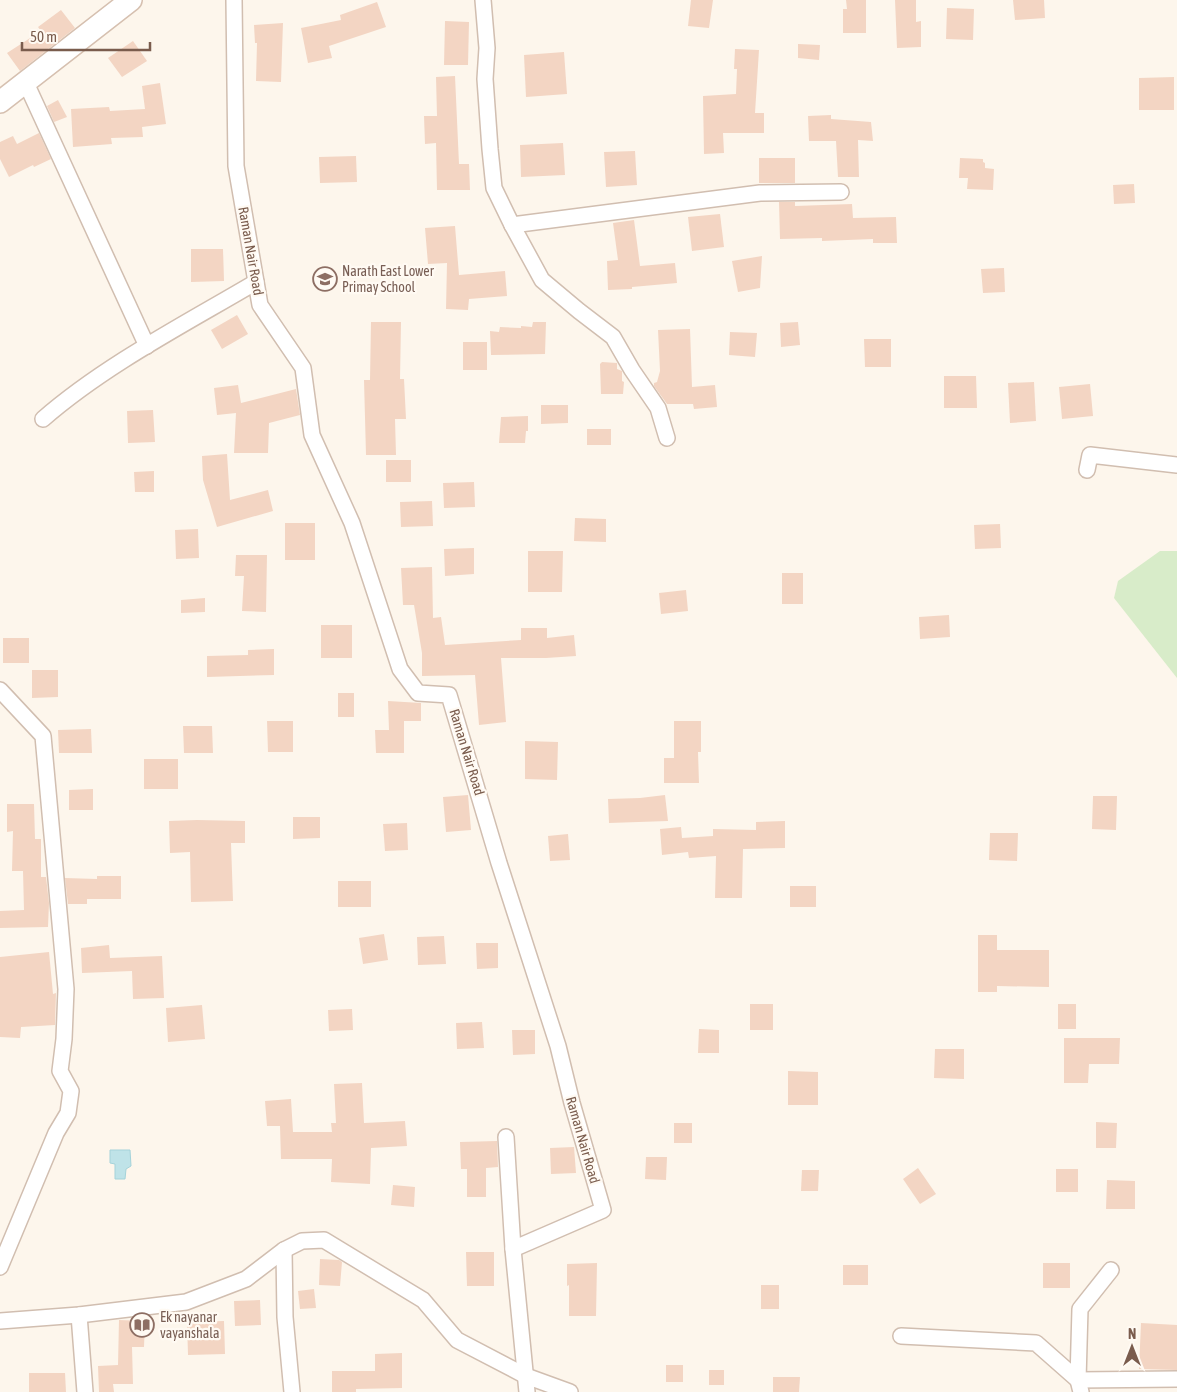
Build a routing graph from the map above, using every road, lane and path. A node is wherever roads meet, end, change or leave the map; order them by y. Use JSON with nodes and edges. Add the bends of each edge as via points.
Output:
{"nodes":[{"id":1,"x":131,"y":0,"type":"edge"},
{"id":2,"x":234,"y":0,"type":"edge"},
{"id":3,"x":484,"y":0,"type":"edge"},
{"id":4,"x":26,"y":82,"type":"junction"},
{"id":5,"x":0,"y":102,"type":"edge"},
{"id":6,"x":841,"y":192,"type":"dead end"},
{"id":7,"x":512,"y":225,"type":"junction"},
{"id":8,"x":256,"y":282,"type":"junction"},
{"id":9,"x":147,"y":346,"type":"junction"},
{"id":10,"x":43,"y":419,"type":"dead end"},
{"id":11,"x":667,"y":438,"type":"dead end"},
{"id":12,"x":1177,"y":465,"type":"edge"},
{"id":13,"x":1087,"y":470,"type":"dead end"},
{"id":14,"x":0,"y":690,"type":"edge"},
{"id":15,"x":506,"y":1137,"type":"dead end"},
{"id":16,"x":513,"y":1249,"type":"junction"},
{"id":17,"x":284,"y":1250,"type":"junction"},
{"id":18,"x":0,"y":1267,"type":"edge"},
{"id":19,"x":1111,"y":1270,"type":"dead end"},
{"id":20,"x":79,"y":1315,"type":"junction"},
{"id":21,"x":0,"y":1321,"type":"edge"},
{"id":22,"x":901,"y":1336,"type":"dead end"},
{"id":23,"x":526,"y":1376,"type":"junction"},
{"id":24,"x":1177,"y":1379,"type":"edge"},
{"id":25,"x":1080,"y":1386,"type":"edge"},
{"id":26,"x":85,"y":1392,"type":"edge"},
{"id":27,"x":292,"y":1392,"type":"edge"},
{"id":28,"x":527,"y":1392,"type":"edge"},
{"id":29,"x":570,"y":1392,"type":"edge"}],
"edges":[{"from":1,"to":4,"type":"main road"},
{"from":2,"to":8,"type":"street","name":"Raman Nair Road","via":[[236,166]]},
{"from":3,"to":7,"type":"street","via":[[494,188]]},
{"from":4,"to":5,"type":"main road"},
{"from":4,"to":9,"type":"street"},
{"from":6,"to":7,"type":"street","via":[[760,193]]},
{"from":7,"to":11,"type":"street","via":[[542,280],[613,337],[658,408]]},
{"from":8,"to":9,"type":"street"},
{"from":8,"to":16,"type":"street","name":"Raman Nair Road","via":[[260,305],[302,368],[312,435],[352,522],[400,669],[418,693],[449,694],[558,1046],[603,1210]]},
{"from":9,"to":10,"type":"street","via":[[67,398]]},
{"from":12,"to":13,"type":"street","via":[[1090,455]]},
{"from":14,"to":18,"type":"street","via":[[43,736],[66,989],[60,1071],[71,1091],[68,1113],[56,1133]]},
{"from":15,"to":16,"type":"street"},
{"from":16,"to":23,"type":"street"},
{"from":17,"to":20,"type":"street","via":[[246,1279],[186,1302]]},
{"from":17,"to":23,"type":"street","via":[[302,1241],[324,1240],[423,1300],[457,1340]]},
{"from":17,"to":27,"type":"street","via":[[285,1317]]},
{"from":19,"to":25,"type":"street","via":[[1080,1309]]},
{"from":20,"to":21,"type":"street"},
{"from":20,"to":26,"type":"street"},
{"from":22,"to":25,"type":"street","via":[[1036,1343]]},
{"from":23,"to":28,"type":"street"},
{"from":23,"to":29,"type":"street"},
{"from":24,"to":25,"type":"street"}]}
